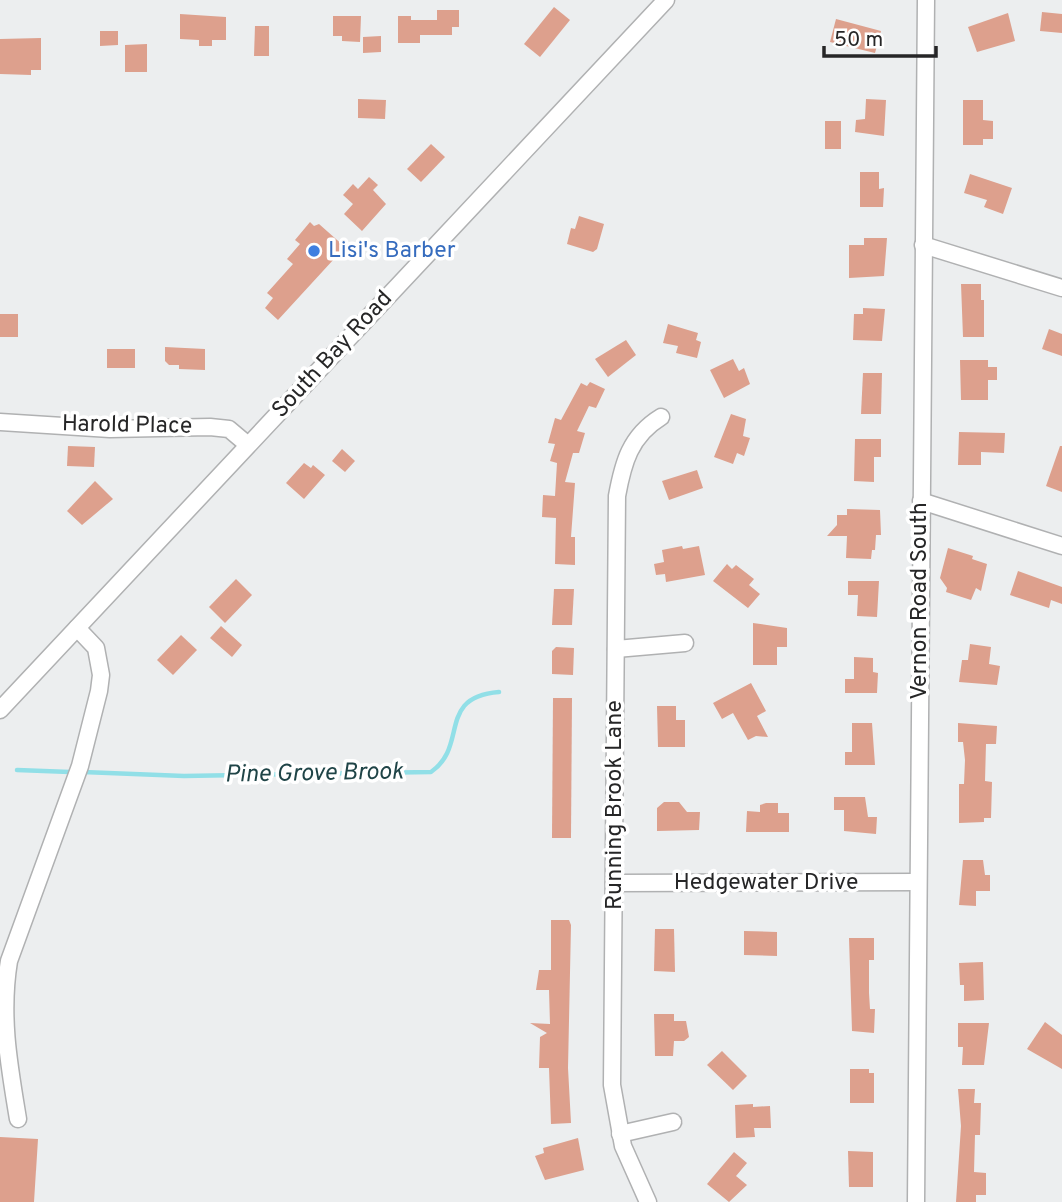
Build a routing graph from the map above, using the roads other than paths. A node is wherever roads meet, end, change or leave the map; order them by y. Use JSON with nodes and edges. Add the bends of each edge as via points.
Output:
{"nodes":[{"id":1,"x":666,"y":0,"type":"edge"},
{"id":2,"x":926,"y":0,"type":"edge"},
{"id":3,"x":923,"y":245,"type":"junction"},
{"id":4,"x":1062,"y":288,"type":"edge"},
{"id":5,"x":661,"y":417,"type":"dead end"},
{"id":6,"x":0,"y":422,"type":"edge"},
{"id":7,"x":248,"y":445,"type":"junction"},
{"id":8,"x":921,"y":501,"type":"junction"},
{"id":9,"x":1062,"y":546,"type":"edge"},
{"id":10,"x":77,"y":628,"type":"junction"},
{"id":11,"x":685,"y":643,"type":"dead end"},
{"id":12,"x":616,"y":649,"type":"junction"},
{"id":13,"x":0,"y":710,"type":"edge"},
{"id":14,"x":918,"y":882,"type":"junction"},
{"id":15,"x":614,"y":883,"type":"junction"},
{"id":16,"x":18,"y":1119,"type":"dead end"},
{"id":17,"x":673,"y":1122,"type":"dead end"},
{"id":18,"x":620,"y":1133,"type":"junction"},
{"id":19,"x":648,"y":1202,"type":"edge"},
{"id":20,"x":916,"y":1202,"type":"edge"}],
"edges":[{"from":1,"to":7,"type":"street","name":"South Bay Road"},
{"from":2,"to":3,"type":"street","name":"Vernon Road South"},
{"from":3,"to":4,"type":"street"},
{"from":3,"to":8,"type":"street","name":"Vernon Road South"},
{"from":5,"to":12,"type":"street","name":"Running Brook Lane","via":[[635,439],[623,464],[617,496]]},
{"from":6,"to":7,"type":"street","name":"Harold Place","via":[[110,429],[210,427],[229,429]]},
{"from":7,"to":10,"type":"street","name":"South Bay Road"},
{"from":8,"to":9,"type":"street"},
{"from":8,"to":14,"type":"street","name":"Vernon Road South"},
{"from":10,"to":13,"type":"street","name":"South Bay Road"},
{"from":10,"to":16,"type":"street","via":[[96,648],[101,674],[80,765],[9,961],[4,1036]]},
{"from":11,"to":12,"type":"street"},
{"from":12,"to":15,"type":"street","name":"Running Brook Lane"},
{"from":14,"to":15,"type":"street","name":"Hedgewater Drive"},
{"from":14,"to":20,"type":"street","name":"Vernon Road South"},
{"from":15,"to":18,"type":"street","name":"Running Brook Lane","via":[[612,1085]]},
{"from":17,"to":18,"type":"street"},
{"from":18,"to":19,"type":"street","name":"Running Brook Lane"}]}
